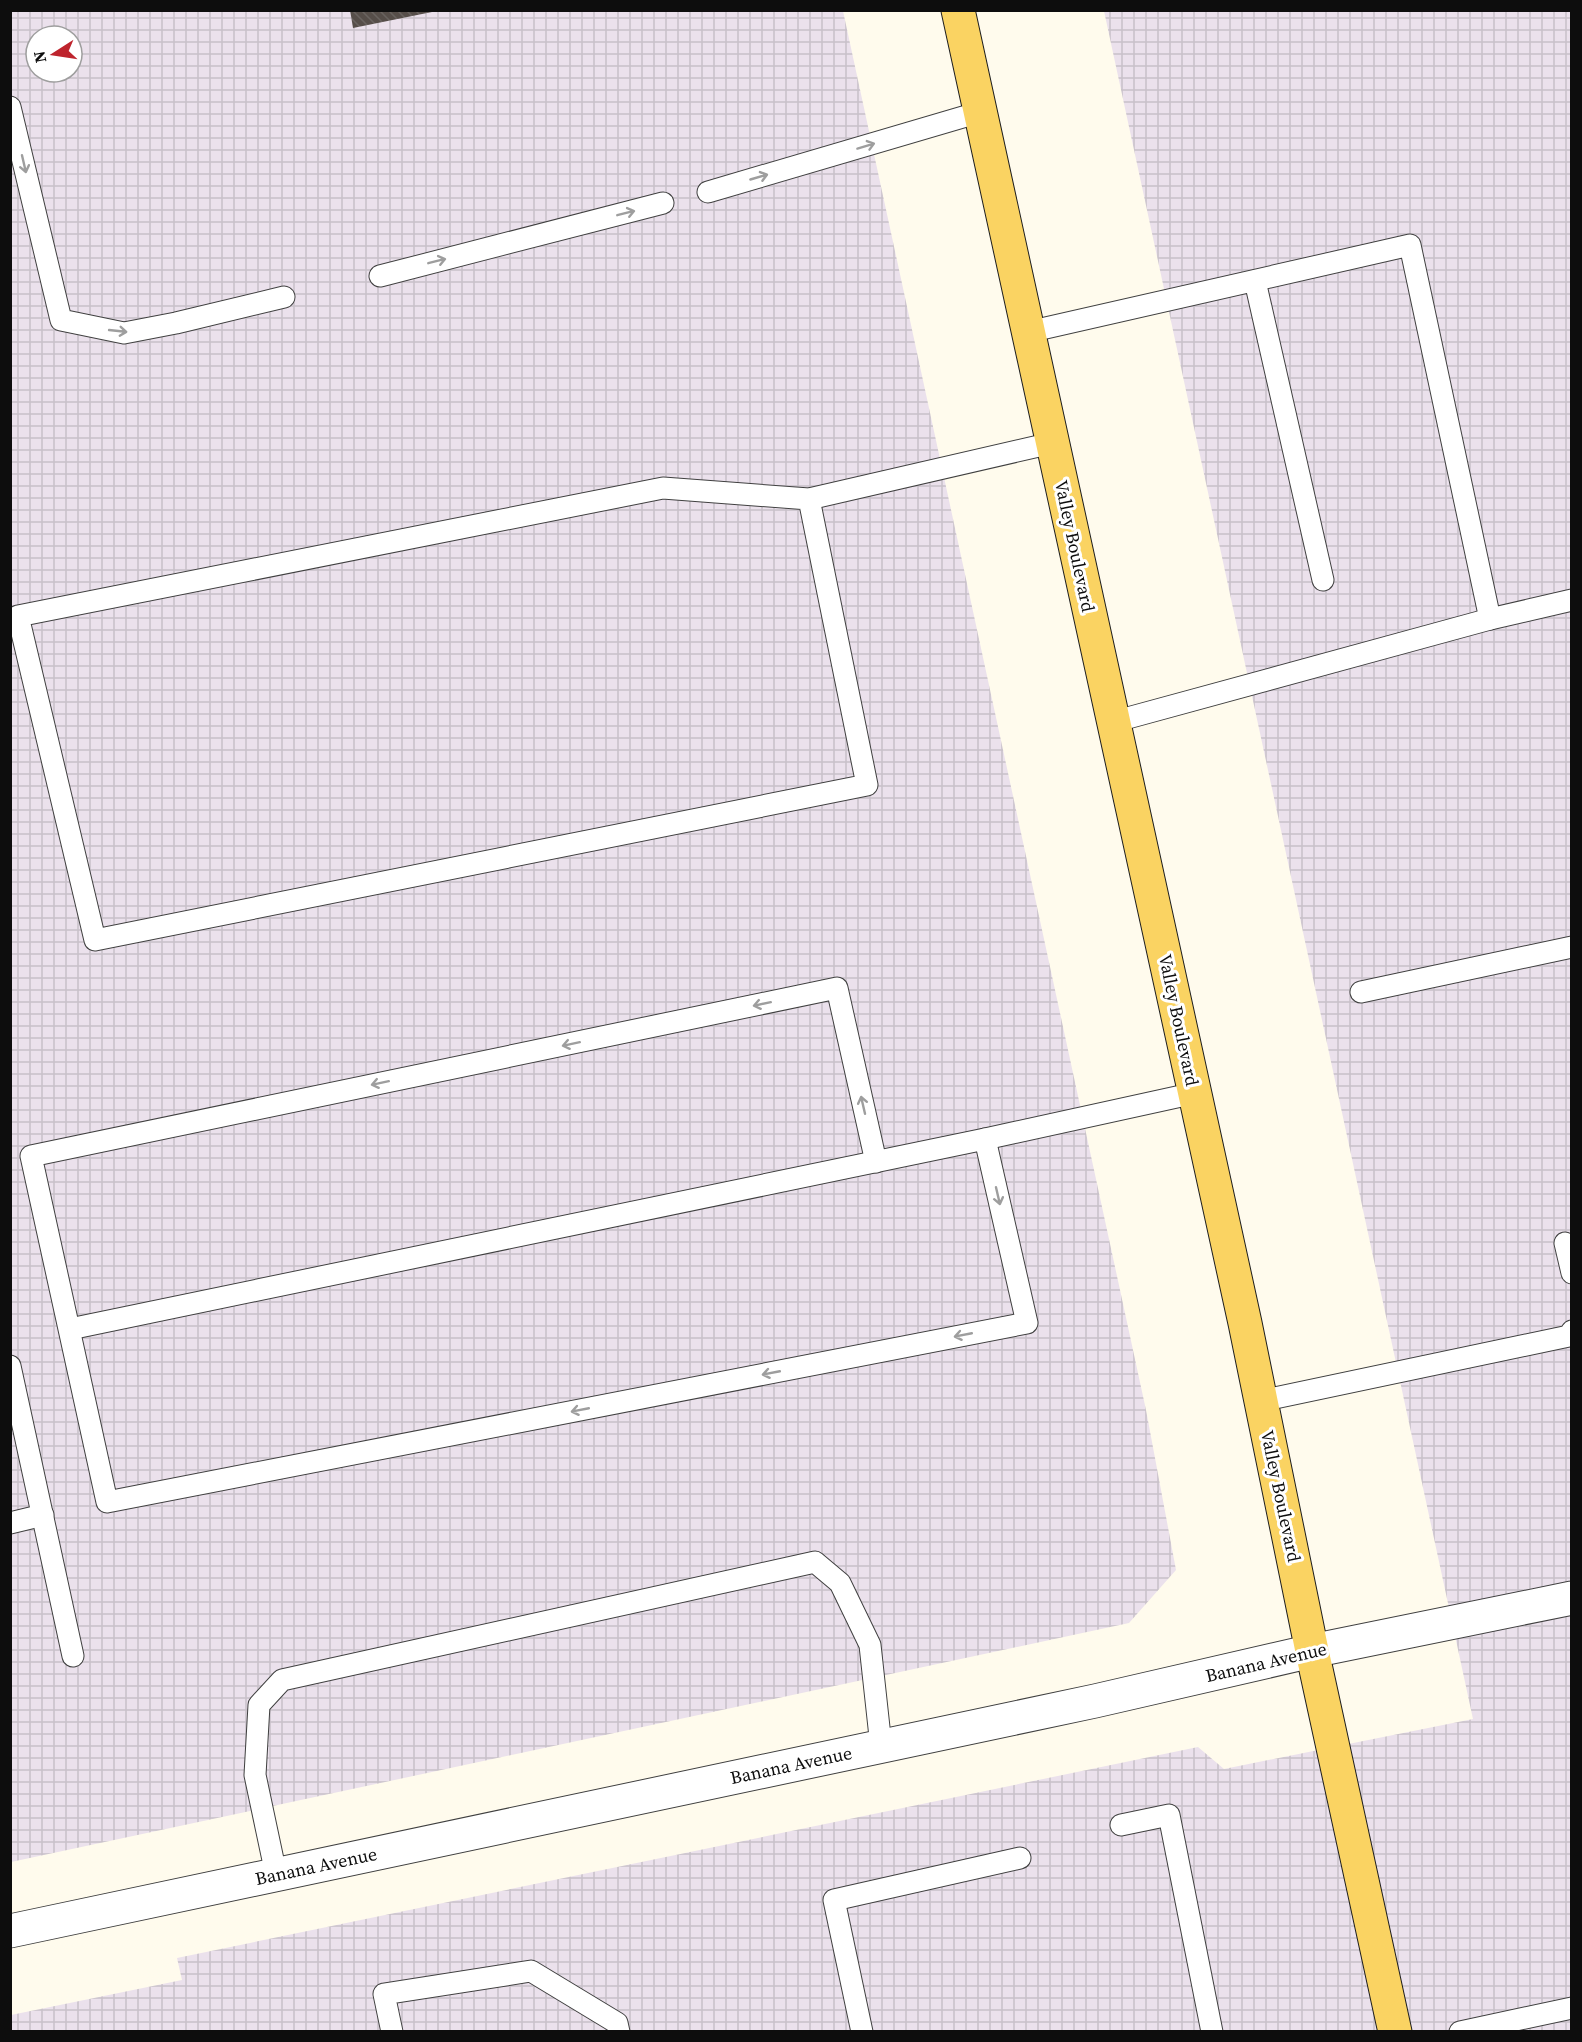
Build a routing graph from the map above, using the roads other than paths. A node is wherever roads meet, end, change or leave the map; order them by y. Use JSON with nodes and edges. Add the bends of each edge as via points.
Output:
{"nodes":[{"id":1,"x":958,"y":10,"type":"edge"},
{"id":2,"x":10,"y":107,"type":"edge"},
{"id":3,"x":980,"y":112,"type":"junction"},
{"id":4,"x":708,"y":192,"type":"dead end"},
{"id":5,"x":663,"y":203,"type":"dead end"},
{"id":6,"x":381,"y":276,"type":"dead end"},
{"id":7,"x":1255,"y":281,"type":"junction"},
{"id":8,"x":284,"y":297,"type":"dead end"},
{"id":9,"x":1028,"y":332,"type":"junction"},
{"id":10,"x":1052,"y":443,"type":"junction"},
{"id":11,"x":809,"y":499,"type":"junction"},
{"id":12,"x":1323,"y":580,"type":"dead end"},
{"id":13,"x":1572,"y":600,"type":"edge"},
{"id":14,"x":1490,"y":619,"type":"junction"},
{"id":15,"x":1113,"y":722,"type":"junction"},
{"id":16,"x":1572,"y":947,"type":"edge"},
{"id":17,"x":1361,"y":992,"type":"dead end"},
{"id":18,"x":1195,"y":1093,"type":"junction"},
{"id":19,"x":985,"y":1139,"type":"junction"},
{"id":20,"x":876,"y":1162,"type":"junction"},
{"id":21,"x":1565,"y":1243,"type":"dead end"},
{"id":22,"x":1572,"y":1274,"type":"edge"},
{"id":23,"x":70,"y":1329,"type":"junction"},
{"id":24,"x":1572,"y":1331,"type":"edge"},
{"id":25,"x":10,"y":1366,"type":"edge"},
{"id":26,"x":1261,"y":1401,"type":"junction"},
{"id":27,"x":43,"y":1515,"type":"junction"},
{"id":28,"x":10,"y":1523,"type":"edge"},
{"id":29,"x":1572,"y":1598,"type":"edge"},
{"id":30,"x":1312,"y":1651,"type":"junction"},
{"id":31,"x":73,"y":1656,"type":"dead end"},
{"id":32,"x":881,"y":1746,"type":"junction"},
{"id":33,"x":1121,"y":1825,"type":"dead end"},
{"id":34,"x":1020,"y":1858,"type":"dead end"},
{"id":35,"x":276,"y":1874,"type":"junction"},
{"id":36,"x":10,"y":1931,"type":"edge"},
{"id":37,"x":1572,"y":2008,"type":"edge"},
{"id":38,"x":392,"y":2031,"type":"edge"},
{"id":39,"x":619,"y":2031,"type":"edge"},
{"id":40,"x":862,"y":2031,"type":"edge"},
{"id":41,"x":1212,"y":2031,"type":"edge"},
{"id":42,"x":1395,"y":2031,"type":"edge"},
{"id":43,"x":1460,"y":2031,"type":"edge"}],
"edges":[{"from":1,"to":3,"type":"main road","name":"Valley Boulevard"},
{"from":2,"to":8,"type":"lane","one_way":true,"via":[[61,320],[124,333]]},
{"from":4,"to":3,"type":"lane","one_way":true},
{"from":3,"to":9,"type":"main road","name":"Valley Boulevard"},
{"from":6,"to":5,"type":"lane","one_way":true},
{"from":7,"to":9,"type":"lane"},
{"from":7,"to":12,"type":"lane"},
{"from":7,"to":14,"type":"lane","via":[[1410,245]]},
{"from":9,"to":10,"type":"main road","name":"Valley Boulevard"},
{"from":10,"to":11,"type":"lane"},
{"from":10,"to":15,"type":"main road","name":"Valley Boulevard"},
{"from":11,"to":11,"type":"lane","via":[[663,488],[18,616],[95,940],[867,785]]},
{"from":13,"to":14,"type":"lane"},
{"from":14,"to":15,"type":"lane"},
{"from":15,"to":18,"type":"main road","name":"Valley Boulevard"},
{"from":16,"to":17,"type":"lane"},
{"from":18,"to":19,"type":"lane"},
{"from":18,"to":26,"type":"main road","name":"Valley Boulevard"},
{"from":19,"to":20,"type":"lane"},
{"from":19,"to":23,"type":"lane","one_way":true,"via":[[1027,1323],[107,1502]]},
{"from":20,"to":23,"type":"lane"},
{"from":20,"to":23,"type":"lane","one_way":true,"via":[[837,988],[30,1156]]},
{"from":21,"to":22,"type":"lane"},
{"from":24,"to":26,"type":"lane","via":[[1569,1336]]},
{"from":25,"to":27,"type":"lane"},
{"from":26,"to":30,"type":"main road","name":"Valley Boulevard"},
{"from":27,"to":28,"type":"lane"},
{"from":27,"to":31,"type":"lane"},
{"from":29,"to":30,"type":"street","name":"Banana Avenue"},
{"from":30,"to":32,"type":"street","name":"Banana Avenue"},
{"from":30,"to":42,"type":"main road","name":"Valley Boulevard"},
{"from":32,"to":35,"type":"street","name":"Banana Avenue"},
{"from":32,"to":35,"type":"lane","via":[[870,1645],[840,1583],[815,1562],[282,1680],[259,1705],[255,1775]]},
{"from":33,"to":41,"type":"lane","via":[[1169,1815]]},
{"from":34,"to":40,"type":"lane","via":[[834,1900]]},
{"from":35,"to":36,"type":"street","name":"Banana Avenue"},
{"from":37,"to":43,"type":"lane"},
{"from":38,"to":39,"type":"lane","via":[[384,1994],[531,1971],[617,2023]]}]}
